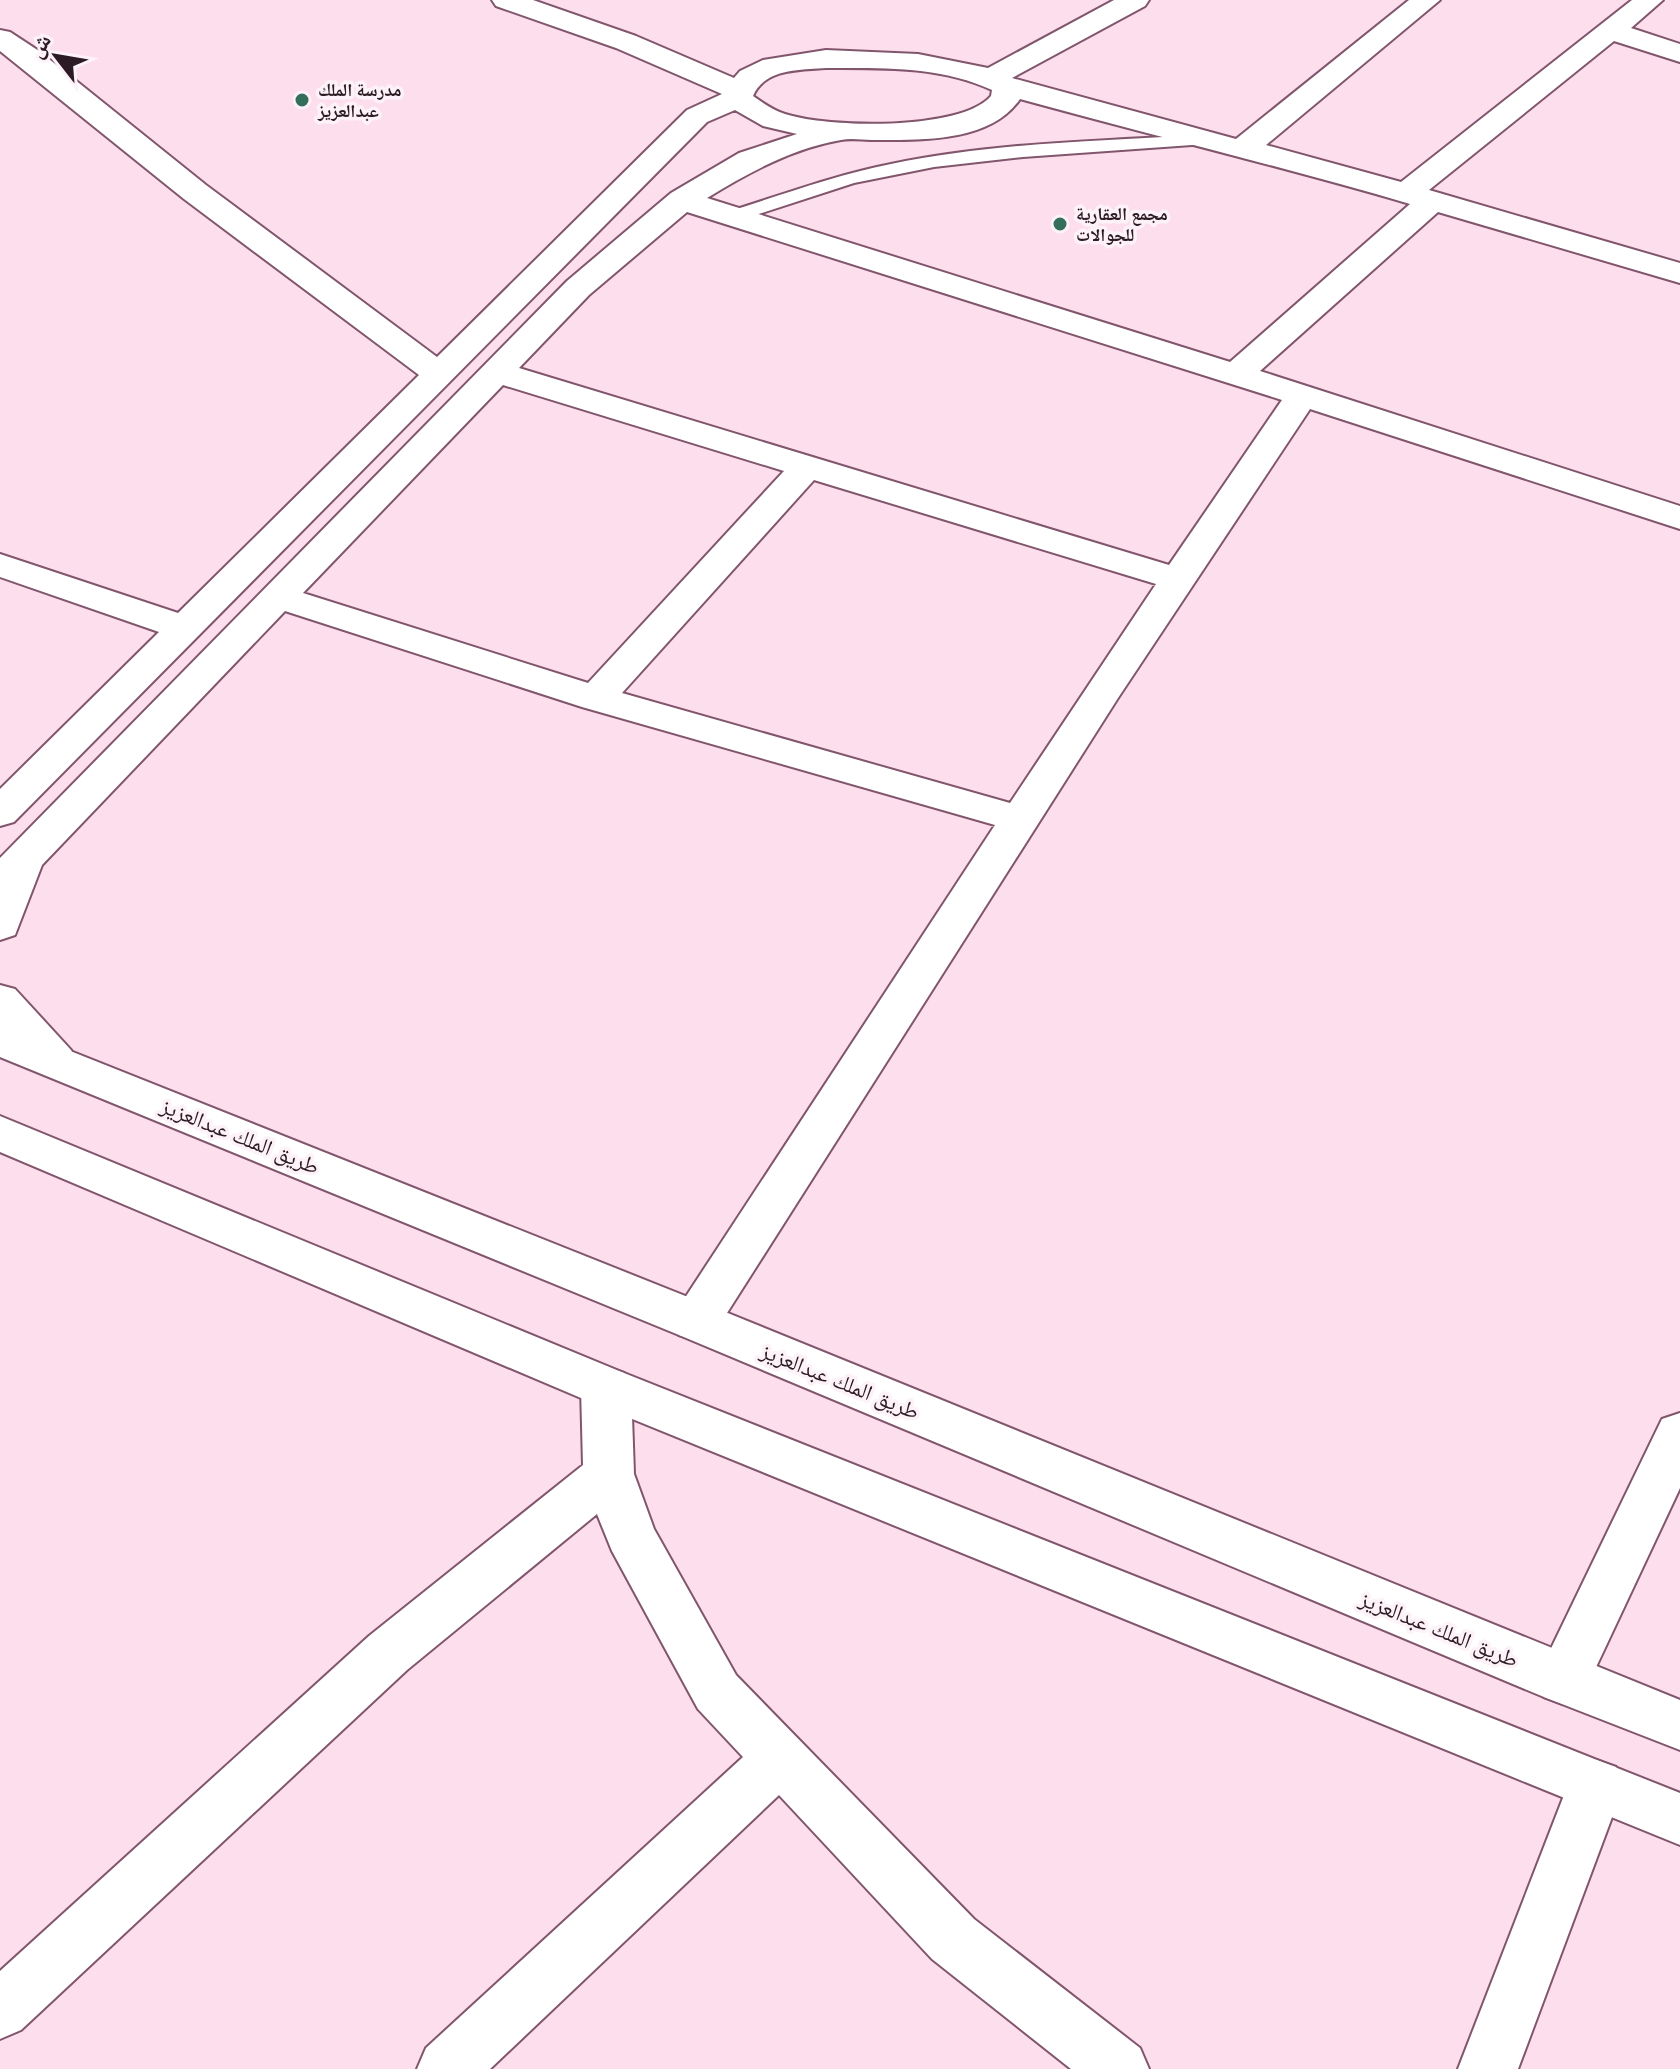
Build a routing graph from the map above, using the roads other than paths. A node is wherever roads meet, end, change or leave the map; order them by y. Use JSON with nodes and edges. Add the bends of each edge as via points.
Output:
{"nodes":[{"id":1,"x":506,"y":0,"type":"edge"},
{"id":2,"x":1135,"y":0,"type":"edge"},
{"id":3,"x":1426,"y":0,"type":"edge"},
{"id":4,"x":1649,"y":0,"type":"edge"},
{"id":5,"x":1610,"y":31,"type":"junction"},
{"id":6,"x":0,"y":38,"type":"edge"},
{"id":7,"x":626,"y":42,"type":"junction"},
{"id":8,"x":1680,"y":53,"type":"edge"},
{"id":9,"x":770,"y":66,"type":"junction"},
{"id":10,"x":999,"y":82,"type":"junction"},
{"id":11,"x":738,"y":95,"type":"junction"},
{"id":12,"x":841,"y":130,"type":"junction"},
{"id":13,"x":1200,"y":140,"type":"junction"},
{"id":14,"x":1242,"y":149,"type":"junction"},
{"id":15,"x":1419,"y":197,"type":"junction"},
{"id":16,"x":682,"y":200,"type":"junction"},
{"id":17,"x":734,"y":216,"type":"junction"},
{"id":18,"x":1680,"y":273,"type":"edge"},
{"id":19,"x":497,"y":372,"type":"junction"},
{"id":20,"x":439,"y":374,"type":"junction"},
{"id":21,"x":1236,"y":374,"type":"junction"},
{"id":22,"x":1302,"y":395,"type":"junction"},
{"id":23,"x":807,"y":467,"type":"junction"},
{"id":24,"x":1680,"y":518,"type":"edge"},
{"id":25,"x":0,"y":565,"type":"edge"},
{"id":26,"x":1177,"y":579,"type":"junction"},
{"id":27,"x":278,"y":597,"type":"junction"},
{"id":28,"x":184,"y":628,"type":"junction"},
{"id":29,"x":596,"y":698,"type":"junction"},
{"id":30,"x":0,"y":813,"type":"edge"},
{"id":31,"x":1020,"y":819,"type":"junction"},
{"id":32,"x":12,"y":871,"type":"edge"},
{"id":33,"x":0,"y":925,"type":"edge"},
{"id":34,"x":0,"y":1000,"type":"edge"},
{"id":35,"x":0,"y":1039,"type":"edge"},
{"id":36,"x":55,"y":1061,"type":"junction"},
{"id":37,"x":6,"y":1139,"type":"edge"},
{"id":38,"x":696,"y":1321,"type":"junction"},
{"id":39,"x":606,"y":1387,"type":"junction"},
{"id":40,"x":1680,"y":1434,"type":"edge"},
{"id":41,"x":609,"y":1474,"type":"junction"},
{"id":42,"x":1563,"y":1680,"type":"junction"},
{"id":43,"x":1680,"y":1725,"type":"edge"},
{"id":44,"x":780,"y":1758,"type":"junction"},
{"id":45,"x":1596,"y":1785,"type":"junction"},
{"id":46,"x":1680,"y":1819,"type":"edge"},
{"id":47,"x":0,"y":2010,"type":"edge"},
{"id":48,"x":1116,"y":2068,"type":"edge"},
{"id":49,"x":447,"y":2069,"type":"edge"},
{"id":50,"x":1488,"y":2069,"type":"edge"}],
"edges":[{"from":1,"to":7,"type":"street"},
{"from":2,"to":10,"type":"street"},
{"from":3,"to":14,"type":"street"},
{"from":4,"to":5,"type":"street"},
{"from":5,"to":8,"type":"street"},
{"from":5,"to":15,"type":"street"},
{"from":6,"to":20,"type":"street"},
{"from":7,"to":9,"type":"street"},
{"from":7,"to":11,"type":"street"},
{"from":9,"to":10,"type":"street","via":[[880,59]]},
{"from":9,"to":11,"type":"street","via":[[747,77]]},
{"from":10,"to":12,"type":"street","via":[[1005,100],[966,124]]},
{"from":10,"to":13,"type":"street"},
{"from":11,"to":12,"type":"street","via":[[758,114],[782,123]]},
{"from":11,"to":20,"type":"street","via":[[697,116]]},
{"from":12,"to":16,"type":"street","via":[[750,159]]},
{"from":13,"to":14,"type":"street"},
{"from":13,"to":17,"type":"lane","via":[[927,164],[851,179]]},
{"from":14,"to":15,"type":"street"},
{"from":15,"to":18,"type":"street"},
{"from":15,"to":21,"type":"street"},
{"from":16,"to":17,"type":"street"},
{"from":16,"to":19,"type":"street","via":[[578,288]]},
{"from":17,"to":21,"type":"street"},
{"from":19,"to":23,"type":"street"},
{"from":19,"to":27,"type":"street"},
{"from":20,"to":28,"type":"street"},
{"from":21,"to":22,"type":"street"},
{"from":22,"to":24,"type":"street"},
{"from":22,"to":26,"type":"street"},
{"from":23,"to":26,"type":"street"},
{"from":23,"to":29,"type":"street"},
{"from":25,"to":28,"type":"street"},
{"from":26,"to":31,"type":"street"},
{"from":27,"to":29,"type":"street"},
{"from":27,"to":32,"type":"street"},
{"from":28,"to":30,"type":"street"},
{"from":29,"to":31,"type":"street"},
{"from":31,"to":38,"type":"street"},
{"from":32,"to":33,"type":"street"},
{"from":34,"to":36,"type":"street"},
{"from":35,"to":36,"type":"street","name":"طريق الملك عبدالعزيز"},
{"from":36,"to":38,"type":"street","name":"طريق الملك عبدالعزيز"},
{"from":37,"to":39,"type":"street"},
{"from":38,"to":42,"type":"street","name":"طريق الملك عبدالعزيز"},
{"from":39,"to":41,"type":"street"},
{"from":39,"to":45,"type":"street"},
{"from":40,"to":42,"type":"street"},
{"from":41,"to":44,"type":"street","via":[[630,1535],[717,1692]]},
{"from":41,"to":47,"type":"street","via":[[388,1653]]},
{"from":42,"to":43,"type":"street","name":"طريق الملك عبدالعزيز"},
{"from":44,"to":48,"type":"street","via":[[953,1939]]},
{"from":44,"to":49,"type":"street"},
{"from":45,"to":46,"type":"street"},
{"from":45,"to":50,"type":"street"}]}
